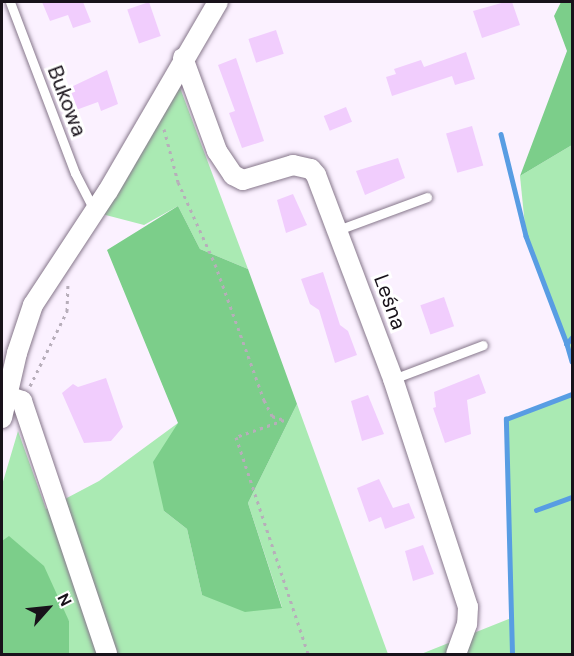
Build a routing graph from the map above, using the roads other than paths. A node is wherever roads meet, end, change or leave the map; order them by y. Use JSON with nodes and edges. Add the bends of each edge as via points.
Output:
{"nodes":[{"id":1,"x":10,"y":2,"type":"edge"},
{"id":2,"x":218,"y":2,"type":"edge"},
{"id":3,"x":183,"y":58,"type":"junction"},
{"id":4,"x":427,"y":197,"type":"dead end"},
{"id":5,"x":94,"y":211,"type":"junction"},
{"id":6,"x":338,"y":230,"type":"junction"},
{"id":7,"x":483,"y":345,"type":"dead end"},
{"id":8,"x":393,"y":380,"type":"junction"},
{"id":9,"x":14,"y":398,"type":"junction"},
{"id":10,"x":2,"y":418,"type":"edge"},
{"id":11,"x":107,"y":654,"type":"edge"},
{"id":12,"x":456,"y":654,"type":"edge"}],
"edges":[{"from":1,"to":5,"type":"lane","name":"Bukowa","via":[[75,172]]},
{"from":2,"to":3,"type":"street"},
{"from":3,"to":5,"type":"street"},
{"from":3,"to":6,"type":"street","name":"Leśna","via":[[217,151],[233,175],[243,180],[284,167],[311,169]]},
{"from":4,"to":6,"type":"lane"},
{"from":5,"to":9,"type":"street","via":[[33,305]]},
{"from":6,"to":8,"type":"street","name":"Leśna"},
{"from":7,"to":8,"type":"lane"},
{"from":8,"to":12,"type":"street","name":"Leśna","via":[[468,607],[467,624]]},
{"from":9,"to":10,"type":"street"},
{"from":9,"to":11,"type":"street"}]}
